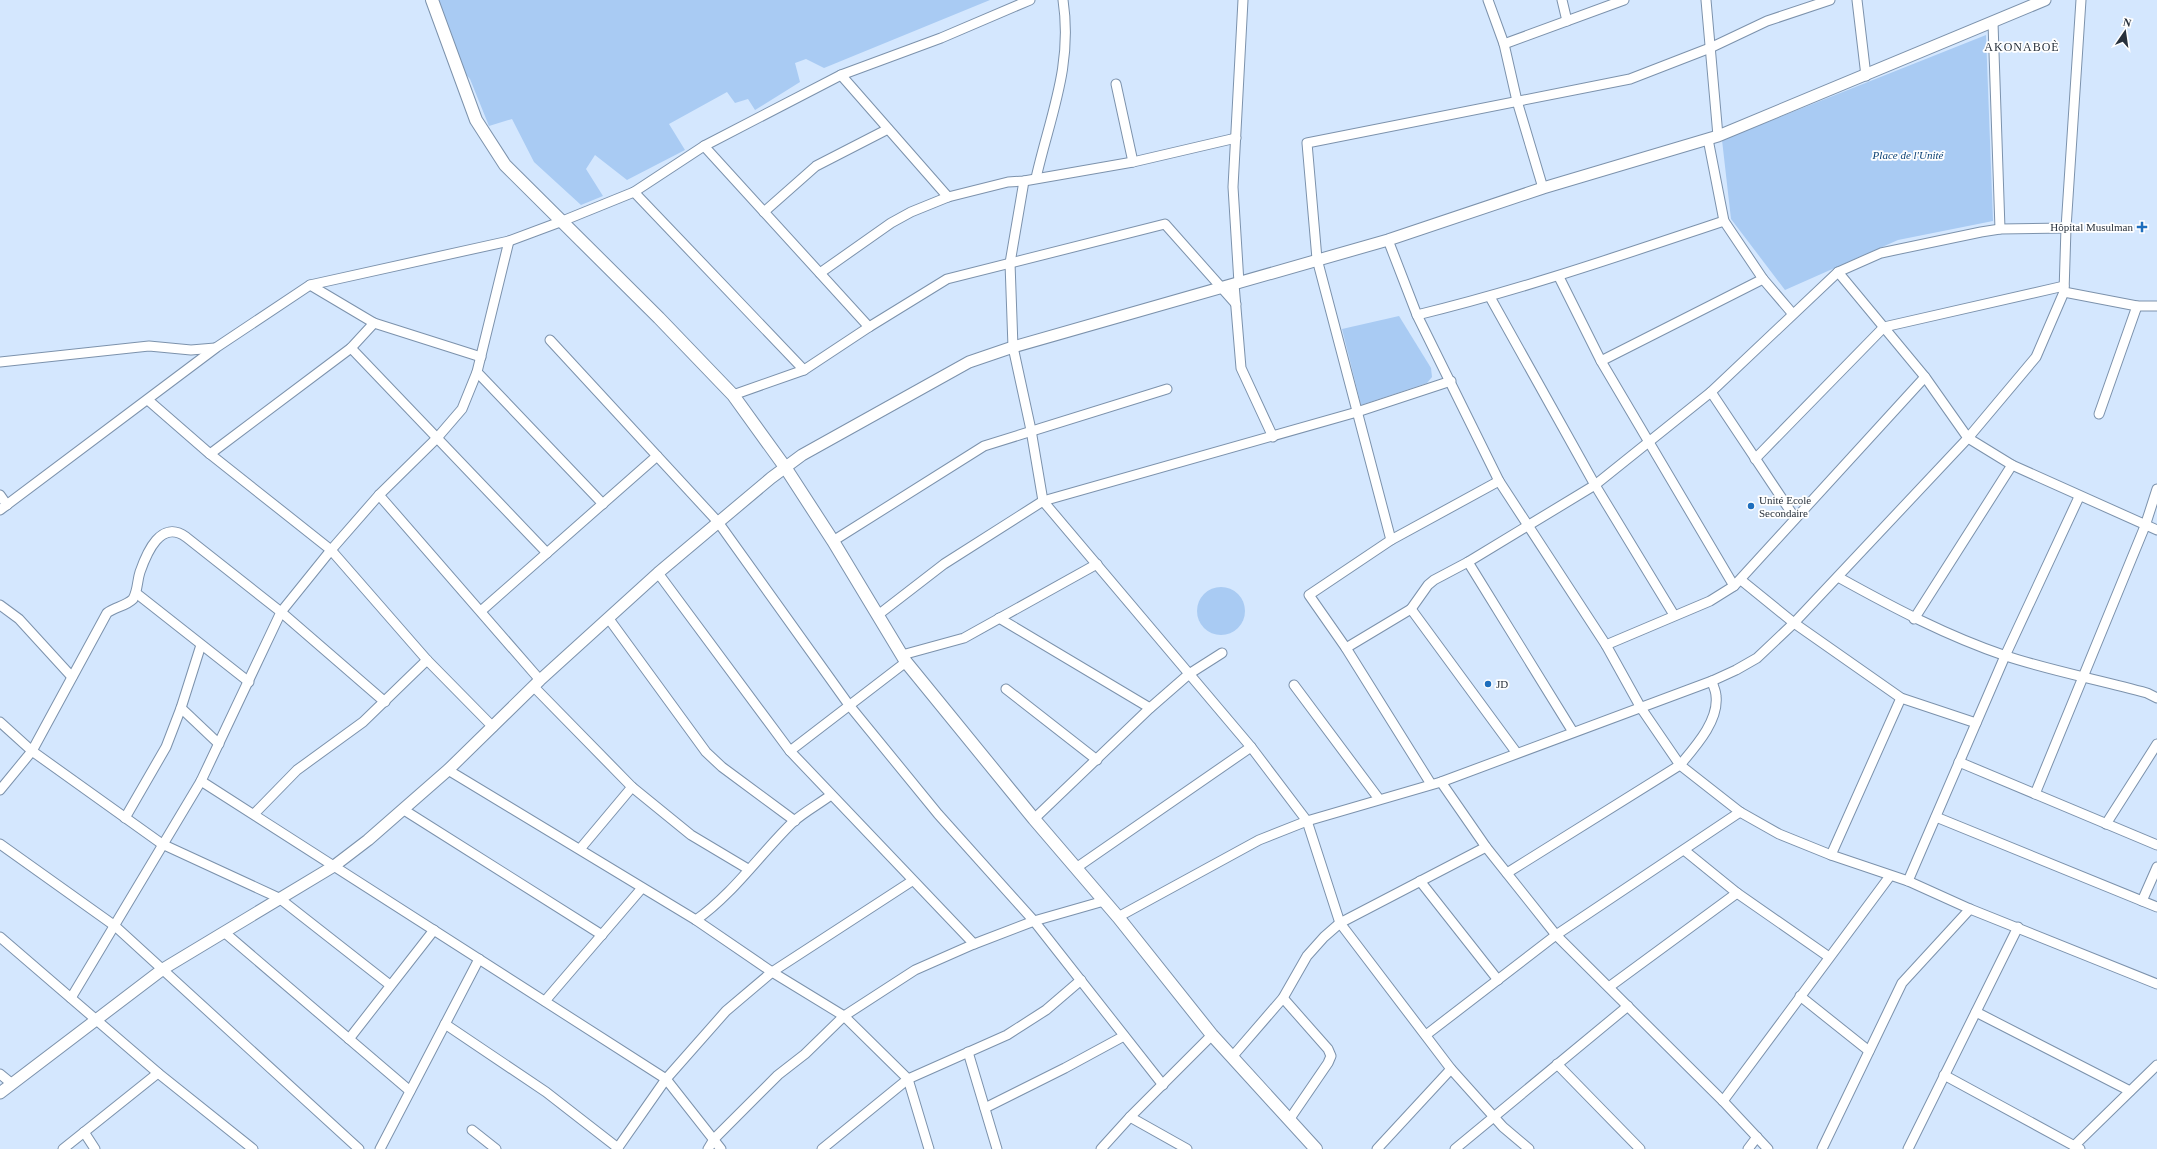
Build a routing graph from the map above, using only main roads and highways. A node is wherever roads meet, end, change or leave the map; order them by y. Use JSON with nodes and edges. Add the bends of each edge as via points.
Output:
{"nodes":[{"id":1,"x":432,"y":0,"type":"edge"},
{"id":2,"x":1313,"y":1148,"type":"edge"}],
"edges":[{"from":1,"to":2,"type":"main road","via":[[476,120],[505,165],[659,318],[733,396],[785,467],[904,658],[1212,1035]]}]}
